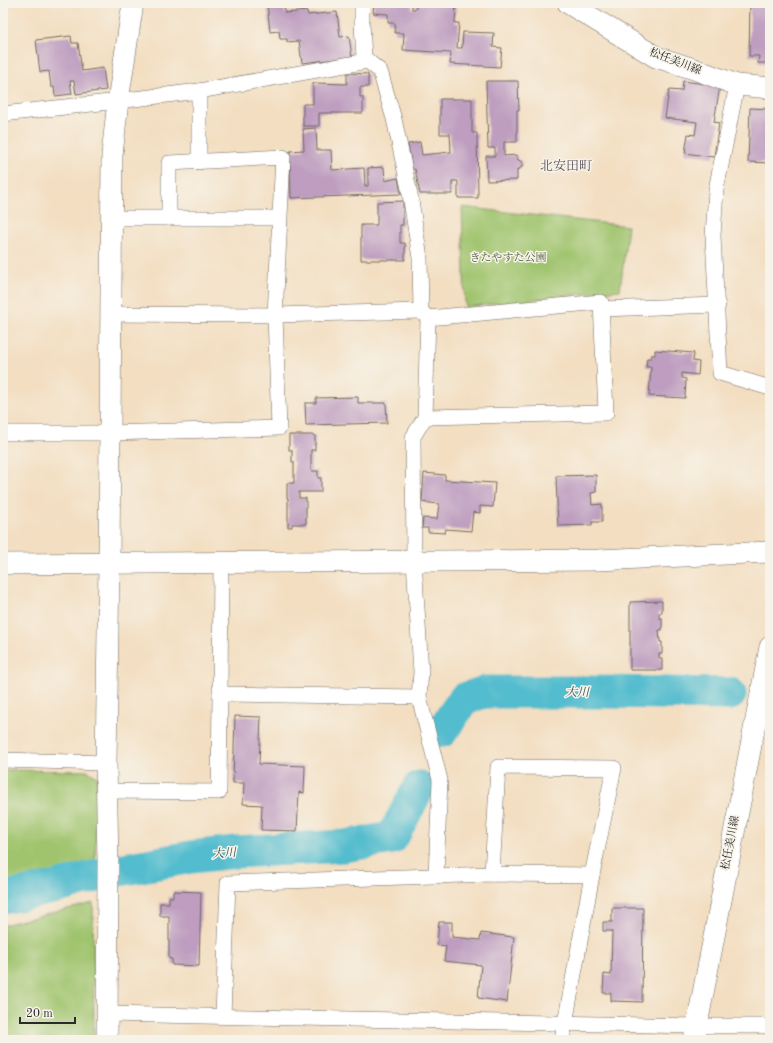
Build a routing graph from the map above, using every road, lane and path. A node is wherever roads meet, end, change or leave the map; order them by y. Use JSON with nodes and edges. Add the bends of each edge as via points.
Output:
{"nodes":[{"id":1,"x":133,"y":3,"type":"edge"},
{"id":2,"x":362,"y":3,"type":"edge"},
{"id":3,"x":568,"y":3,"type":"edge"},
{"id":4,"x":368,"y":60,"type":"junction"},
{"id":5,"x":737,"y":85,"type":"junction"},
{"id":6,"x":770,"y":88,"type":"edge"},
{"id":7,"x":198,"y":91,"type":"junction"},
{"id":8,"x":118,"y":101,"type":"junction"},
{"id":9,"x":3,"y":114,"type":"edge"},
{"id":10,"x":199,"y":162,"type":"junction"},
{"id":11,"x":110,"y":218,"type":"junction"},
{"id":12,"x":169,"y":218,"type":"junction"},
{"id":13,"x":279,"y":218,"type":"junction"},
{"id":14,"x":718,"y":305,"type":"junction"},
{"id":15,"x":601,"y":309,"type":"junction"},
{"id":16,"x":111,"y":314,"type":"junction"},
{"id":17,"x":276,"y":315,"type":"junction"},
{"id":18,"x":425,"y":315,"type":"junction"},
{"id":19,"x":770,"y":388,"type":"edge"},
{"id":20,"x":425,"y":417,"type":"junction"},
{"id":21,"x":3,"y":433,"type":"edge"},
{"id":22,"x":110,"y":433,"type":"junction"},
{"id":23,"x":770,"y":552,"type":"edge"},
{"id":24,"x":414,"y":561,"type":"junction"},
{"id":25,"x":221,"y":563,"type":"junction"},
{"id":26,"x":3,"y":564,"type":"edge"},
{"id":27,"x":109,"y":564,"type":"junction"},
{"id":28,"x":770,"y":647,"type":"edge"},
{"id":29,"x":220,"y":694,"type":"junction"},
{"id":30,"x":419,"y":697,"type":"junction"},
{"id":31,"x":3,"y":760,"type":"edge"},
{"id":32,"x":106,"y":763,"type":"junction"},
{"id":33,"x":107,"y":791,"type":"junction"},
{"id":34,"x":492,"y":874,"type":"junction"},
{"id":35,"x":592,"y":875,"type":"junction"},
{"id":36,"x":436,"y":876,"type":"junction"},
{"id":37,"x":107,"y":1014,"type":"junction"},
{"id":38,"x":222,"y":1016,"type":"junction"},
{"id":39,"x":565,"y":1022,"type":"junction"},
{"id":40,"x":770,"y":1026,"type":"edge"},
{"id":41,"x":695,"y":1033,"type":"edge"},
{"id":42,"x":107,"y":1040,"type":"edge"},
{"id":43,"x":562,"y":1040,"type":"edge"}],
"edges":[{"from":1,"to":8,"type":"street"},
{"from":2,"to":4,"type":"street","via":[[364,58]]},
{"from":3,"to":5,"type":"street","name":"松任美川線","via":[[656,57]]},
{"from":4,"to":7,"type":"street"},
{"from":4,"to":18,"type":"street","via":[[380,71],[394,119],[410,194],[420,258]]},
{"from":5,"to":6,"type":"street","name":"松任美川線"},
{"from":5,"to":14,"type":"street","via":[[716,190],[713,236]]},
{"from":7,"to":8,"type":"street"},
{"from":7,"to":10,"type":"street"},
{"from":8,"to":9,"type":"street"},
{"from":8,"to":11,"type":"street","via":[[112,155]]},
{"from":10,"to":12,"type":"street","via":[[169,163]]},
{"from":10,"to":13,"type":"street","via":[[283,157]]},
{"from":11,"to":12,"type":"street"},
{"from":11,"to":16,"type":"street"},
{"from":12,"to":13,"type":"street"},
{"from":13,"to":17,"type":"street"},
{"from":14,"to":15,"type":"street"},
{"from":14,"to":19,"type":"street","via":[[720,373]]},
{"from":15,"to":18,"type":"street","via":[[601,302]]},
{"from":15,"to":20,"type":"street","via":[[606,413]]},
{"from":16,"to":17,"type":"street"},
{"from":16,"to":22,"type":"street"},
{"from":17,"to":18,"type":"street"},
{"from":17,"to":22,"type":"street","via":[[279,428]]},
{"from":18,"to":20,"type":"street"},
{"from":20,"to":24,"type":"street","via":[[413,437]]},
{"from":21,"to":22,"type":"street"},
{"from":22,"to":27,"type":"street"},
{"from":23,"to":24,"type":"street","via":[[598,560]]},
{"from":24,"to":25,"type":"street"},
{"from":24,"to":30,"type":"street","via":[[421,672]]},
{"from":25,"to":27,"type":"street"},
{"from":25,"to":29,"type":"street"},
{"from":26,"to":27,"type":"street"},
{"from":27,"to":32,"type":"street"},
{"from":28,"to":41,"type":"street","name":"松任美川線"},
{"from":29,"to":30,"type":"street"},
{"from":29,"to":33,"type":"street","via":[[219,792]]},
{"from":30,"to":36,"type":"street","via":[[440,780]]},
{"from":31,"to":32,"type":"street"},
{"from":32,"to":33,"type":"street"},
{"from":33,"to":37,"type":"street"},
{"from":34,"to":35,"type":"street"},
{"from":34,"to":35,"type":"street","via":[[498,767],[614,768]]},
{"from":34,"to":36,"type":"street"},
{"from":35,"to":39,"type":"street"},
{"from":36,"to":38,"type":"street","via":[[228,883]]},
{"from":37,"to":38,"type":"street"},
{"from":37,"to":42,"type":"street"},
{"from":38,"to":39,"type":"street"},
{"from":39,"to":41,"type":"street"},
{"from":39,"to":43,"type":"street"},
{"from":40,"to":41,"type":"street"}]}
